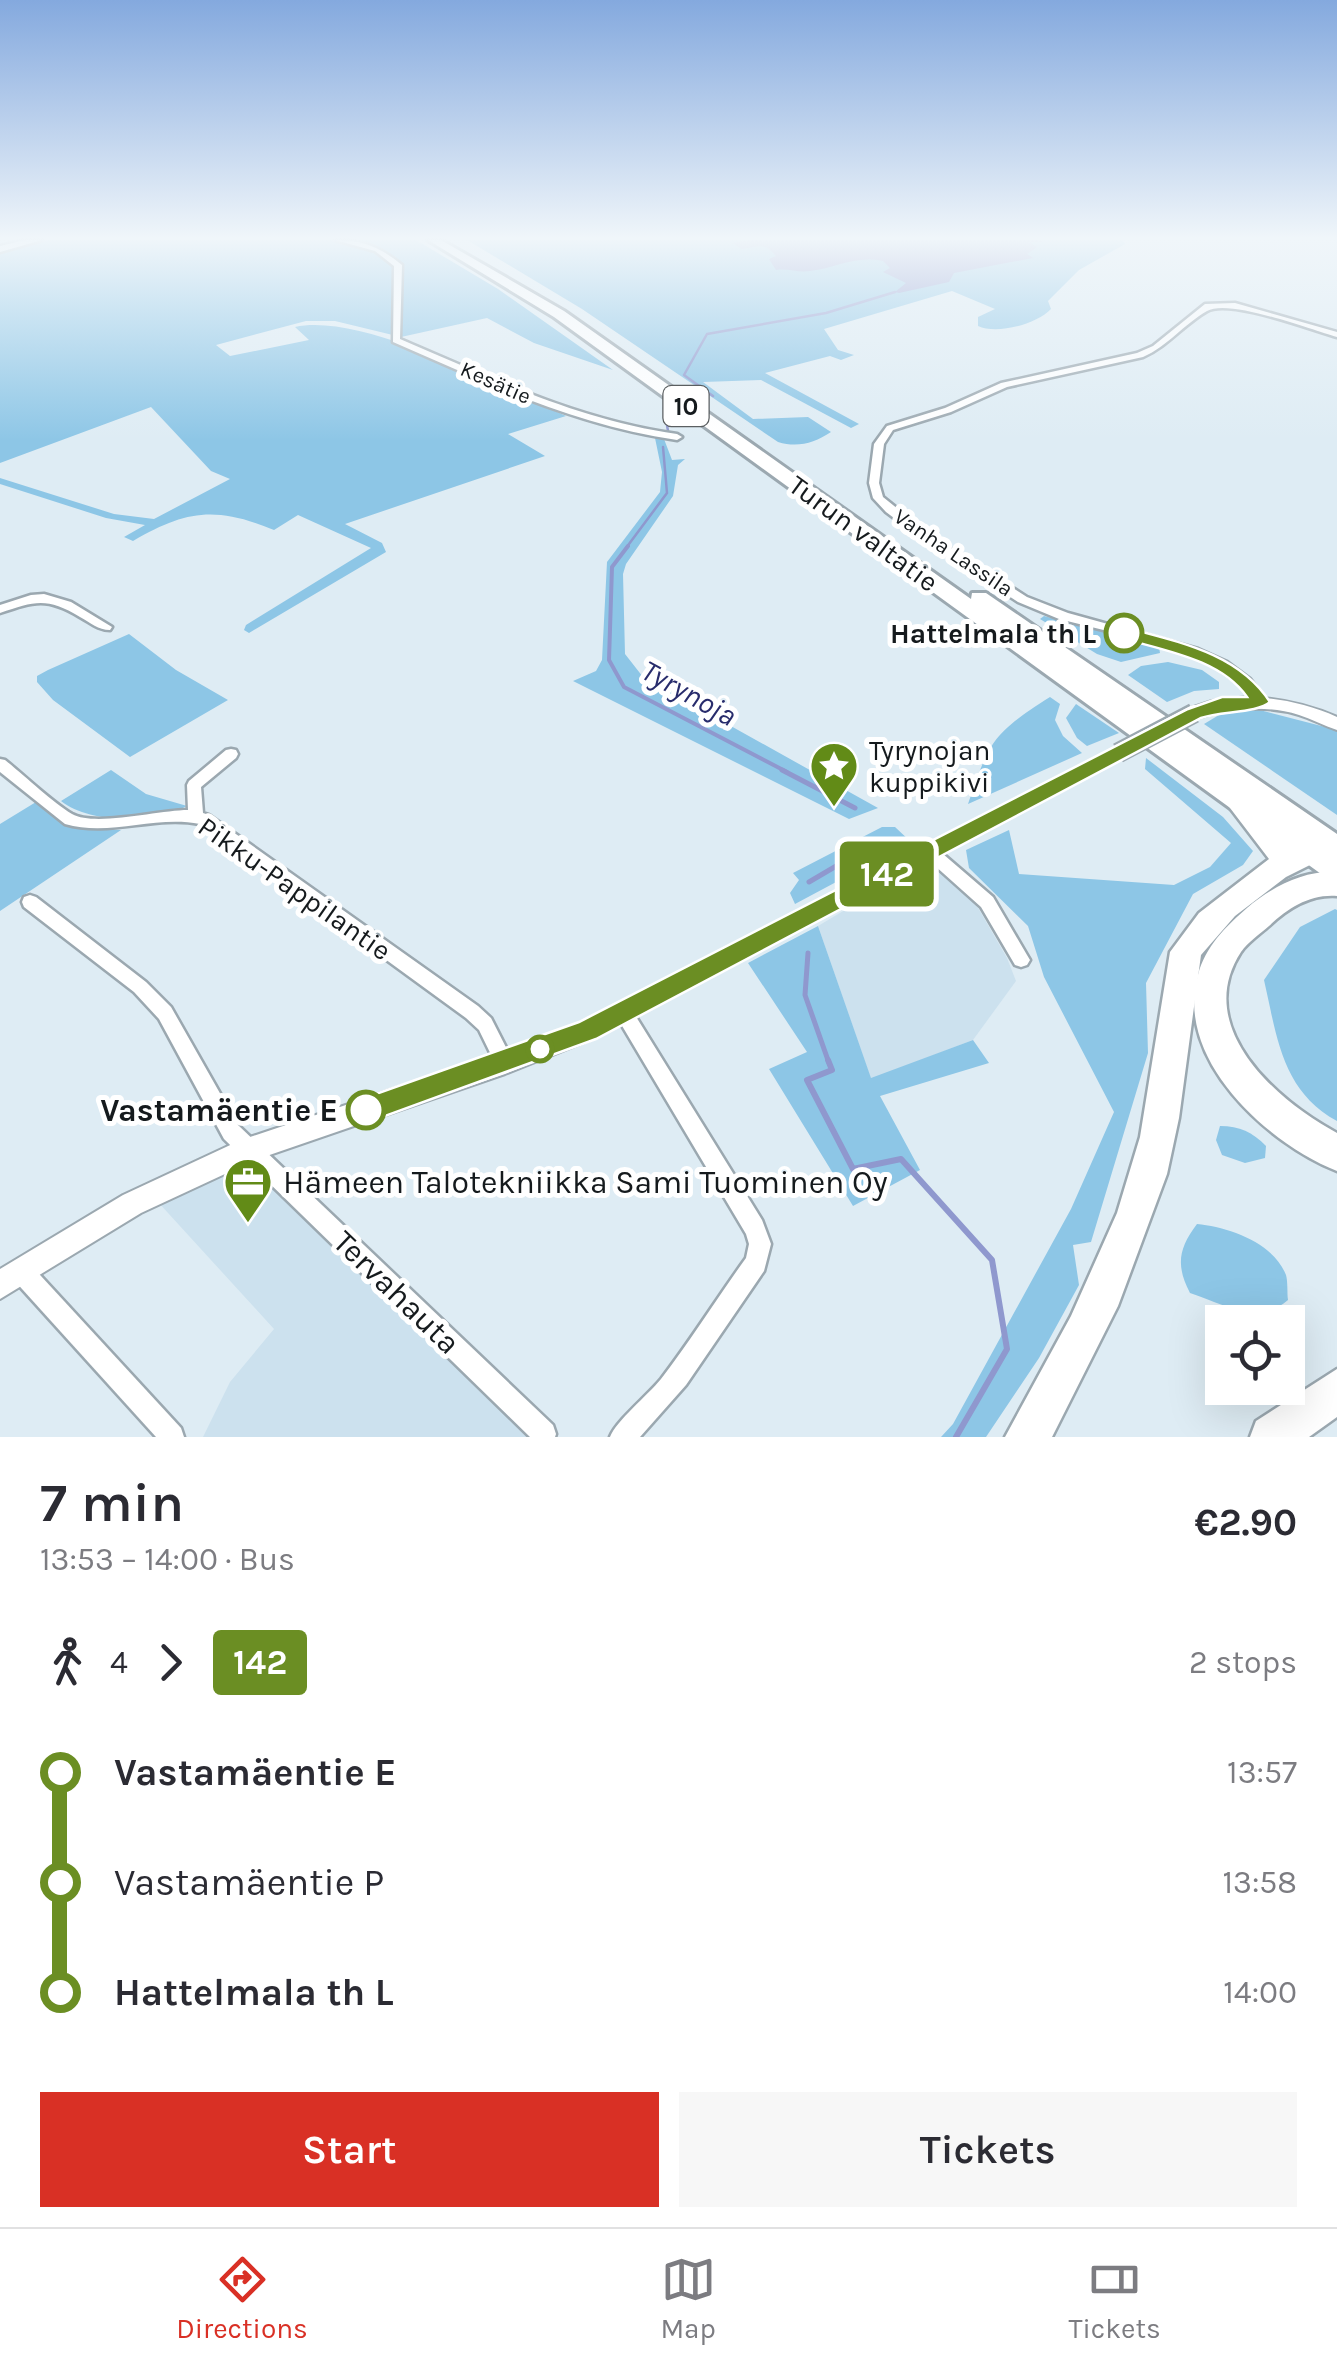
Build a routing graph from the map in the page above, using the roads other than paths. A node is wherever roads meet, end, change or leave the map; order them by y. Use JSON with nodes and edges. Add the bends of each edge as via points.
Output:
{"nodes":[{"id":1,"x":397,"y":307,"type":"edge"},
{"id":2,"x":547,"y":307,"type":"edge"},
{"id":3,"x":560,"y":307,"type":"edge"},
{"id":4,"x":1207,"y":307,"type":"edge"},
{"id":5,"x":1237,"y":307,"type":"edge"},
{"id":6,"x":1337,"y":335,"type":"edge"},
{"id":7,"x":677,"y":437,"type":"dead end"},
{"id":8,"x":2,"y":607,"type":"edge"},
{"id":9,"x":106,"y":627,"type":"dead end"},
{"id":10,"x":1261,"y":702,"type":"junction"},
{"id":11,"x":1337,"y":724,"type":"edge"},
{"id":12,"x":231,"y":754,"type":"dead end"},
{"id":13,"x":0,"y":764,"type":"edge"},
{"id":14,"x":1241,"y":804,"type":"joint"},
{"id":15,"x":196,"y":816,"type":"junction"},
{"id":16,"x":930,"y":852,"type":"junction"},
{"id":17,"x":1317,"y":854,"type":"edge"},
{"id":18,"x":1337,"y":872,"type":"edge"},
{"id":19,"x":1337,"y":884,"type":"edge"},
{"id":20,"x":30,"y":902,"type":"dead end"},
{"id":21,"x":1021,"y":960,"type":"dead end"},
{"id":22,"x":624,"y":1012,"type":"junction"},
{"id":23,"x":504,"y":1063,"type":"junction"},
{"id":24,"x":250,"y":1149,"type":"junction"},
{"id":25,"x":1337,"y":1153,"type":"edge"},
{"id":26,"x":11,"y":1278,"type":"edge"},
{"id":27,"x":1337,"y":1392,"type":"edge"},
{"id":28,"x":544,"y":1434,"type":"dead end"},
{"id":29,"x":172,"y":1437,"type":"edge"},
{"id":30,"x":622,"y":1437,"type":"edge"},
{"id":31,"x":1026,"y":1437,"type":"edge"},
{"id":32,"x":1272,"y":1437,"type":"edge"}],
"edges":[{"from":1,"to":7,"type":"street","name":"Kesätie","via":[[396,340],[560,410]]},
{"from":2,"to":14,"type":"highway","name":"Turun valtatie","number":"10"},
{"from":3,"to":17,"type":"highway","name":"Turun valtatie","number":"10"},
{"from":4,"to":10,"type":"street","name":"Vanha Lassila","via":[[1150,350],[1004,386],[890,428],[881,437],[874,483],[884,504],[1016,595],[1056,614],[1210,659],[1241,677]]},
{"from":5,"to":6,"type":"street"},
{"from":8,"to":9,"type":"street","via":[[51,597]]},
{"from":10,"to":11,"type":"street"},
{"from":10,"to":16,"type":"street","bridge":true,"via":[[1194,713]]},
{"from":12,"to":15,"type":"street","via":[[194,785]]},
{"from":13,"to":15,"type":"street","name":"Pikku-Pappilantie","via":[[80,823]]},
{"from":14,"to":17,"type":"highway","via":[[1278,848]]},
{"from":15,"to":23,"type":"street","name":"Pikku-Pappilantie","via":[[472,1012]]},
{"from":16,"to":21,"type":"street","via":[[987,902]]},
{"from":16,"to":22,"type":"street"},
{"from":17,"to":18,"type":"highway","name":"Turun valtatie","number":"10"},
{"from":17,"to":31,"type":"highway","via":[[1230,905],[1186,952],[1143,1194],[1070,1366]]},
{"from":19,"to":25,"type":"highway","via":[[1303,887],[1252,919],[1214,967],[1207,989],[1209,1018],[1241,1077],[1293,1128]]},
{"from":20,"to":24,"type":"street","name":"Tervahauta","via":[[165,1012],[222,1119]]},
{"from":22,"to":23,"type":"street"},
{"from":22,"to":30,"type":"street","via":[[760,1244],[756,1263],[690,1357],[648,1415]]},
{"from":23,"to":24,"type":"street"},
{"from":24,"to":26,"type":"street","via":[[132,1204]]},
{"from":24,"to":28,"type":"street","name":"Tervahauta"},
{"from":26,"to":29,"type":"street"},
{"from":27,"to":32,"type":"highway"}]}
